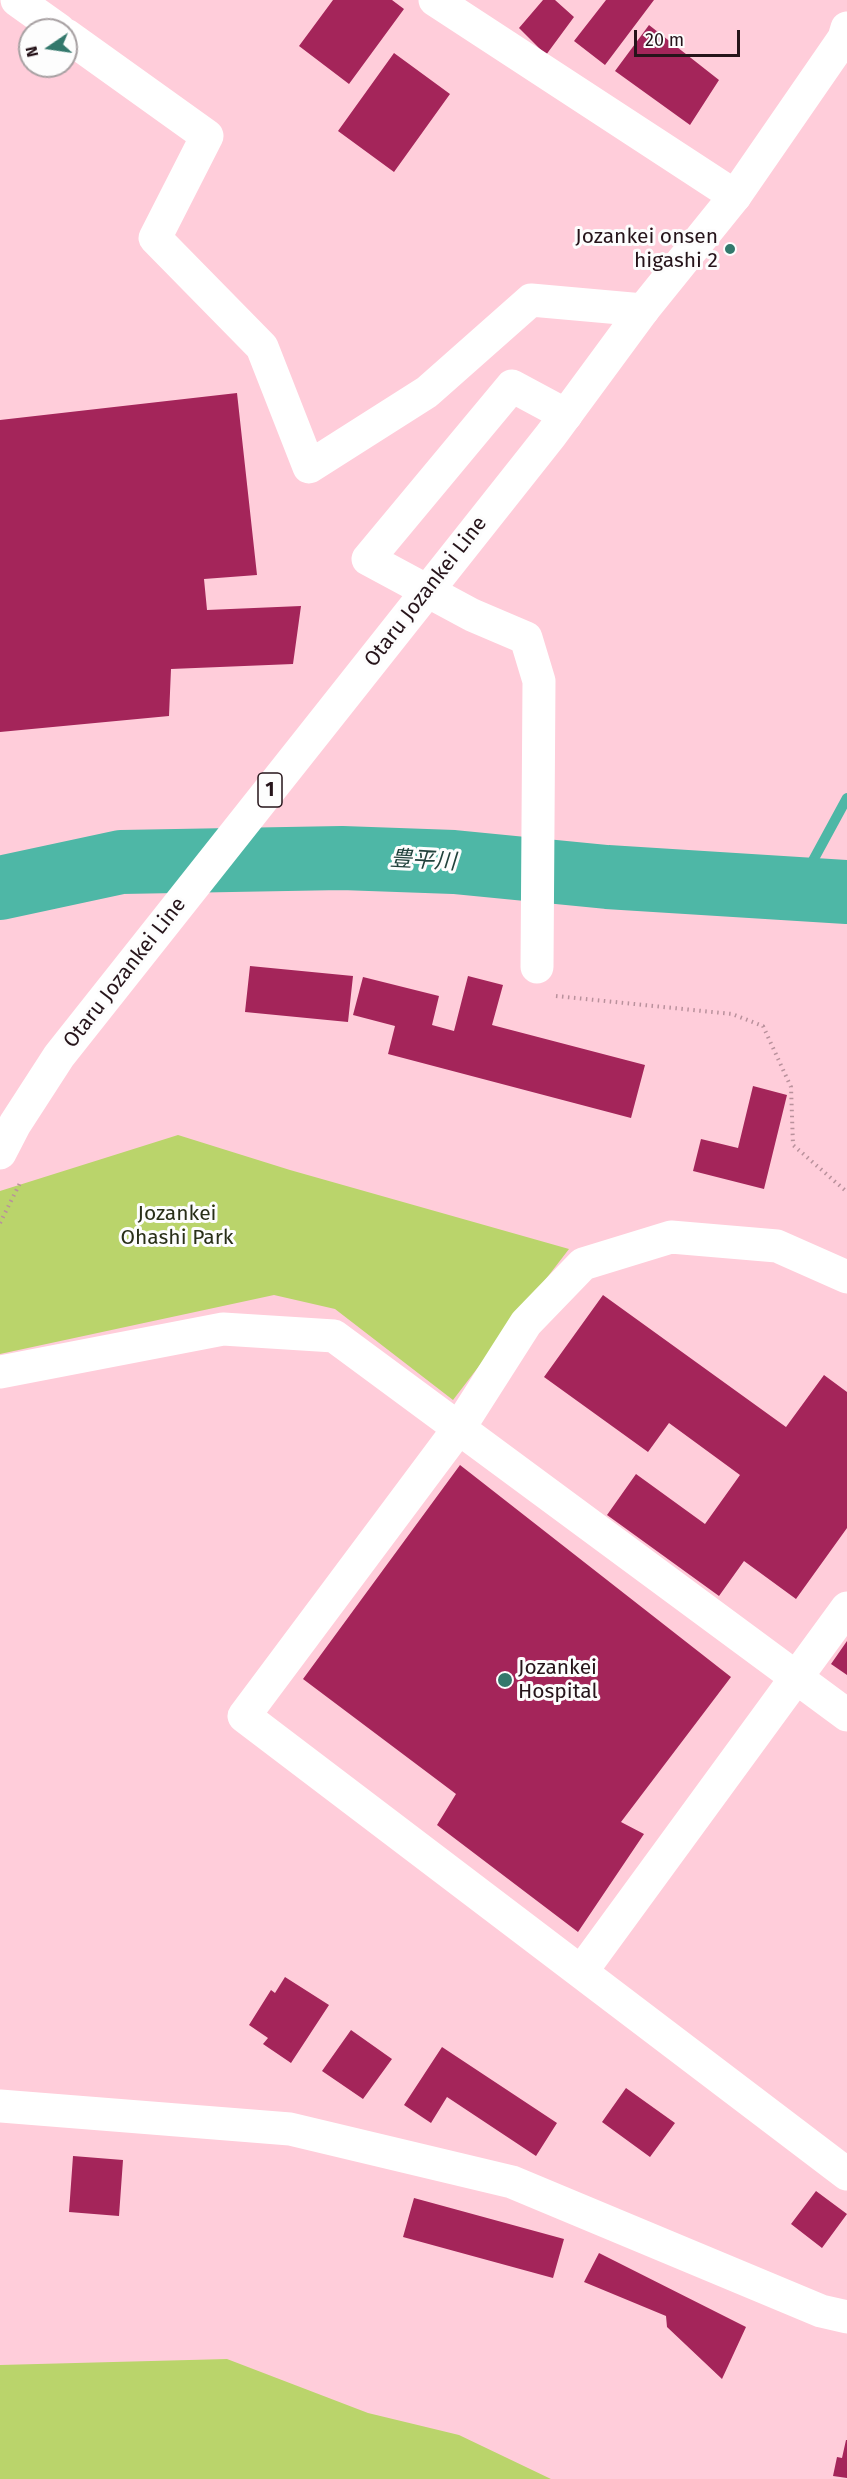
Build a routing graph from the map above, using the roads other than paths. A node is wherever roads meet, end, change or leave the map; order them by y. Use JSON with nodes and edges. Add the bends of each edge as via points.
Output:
{"nodes":[{"id":1,"x":17,"y":0,"type":"edge"},
{"id":2,"x":435,"y":0,"type":"edge"},
{"id":3,"x":42,"y":18,"type":"edge"},
{"id":4,"x":847,"y":28,"type":"edge"},
{"id":5,"x":78,"y":44,"type":"edge"},
{"id":6,"x":735,"y":196,"type":"junction"},
{"id":7,"x":643,"y":310,"type":"junction"},
{"id":8,"x":558,"y":425,"type":"junction"},
{"id":9,"x":537,"y":966,"type":"road end"},
{"id":10,"x":0,"y":1153,"type":"edge"},
{"id":11,"x":847,"y":1277,"type":"edge"},
{"id":12,"x":0,"y":1372,"type":"edge"},
{"id":13,"x":459,"y":1428,"type":"junction"},
{"id":14,"x":847,"y":1608,"type":"edge"},
{"id":15,"x":798,"y":1678,"type":"junction"},
{"id":16,"x":847,"y":1715,"type":"edge"},
{"id":17,"x":581,"y":1972,"type":"junction"},
{"id":18,"x":0,"y":2106,"type":"edge"},
{"id":19,"x":847,"y":2174,"type":"edge"},
{"id":20,"x":847,"y":2317,"type":"edge"}],
"edges":[{"from":1,"to":3,"type":"street"},
{"from":2,"to":6,"type":"street"},
{"from":4,"to":6,"type":"street","name":"Otaru Jozankei Line","number":"1","via":[[844,38]]},
{"from":5,"to":7,"type":"street","via":[[207,136],[155,238],[262,347],[309,467],[427,392],[531,300]]},
{"from":6,"to":7,"type":"street","name":"Otaru Jozankei Line","number":"1"},
{"from":7,"to":8,"type":"street","name":"Otaru Jozankei Line","number":"1"},
{"from":8,"to":9,"type":"street","via":[[512,386],[368,559],[472,615],[526,638],[539,681]]},
{"from":8,"to":10,"type":"street","name":"Otaru Jozankei Line","number":"1","via":[[59,1056]]},
{"from":11,"to":13,"type":"street","via":[[777,1245],[671,1237],[583,1264],[526,1323]]},
{"from":12,"to":13,"type":"street","via":[[223,1329],[334,1336]]},
{"from":13,"to":15,"type":"street"},
{"from":13,"to":17,"type":"street","via":[[244,1716]]},
{"from":14,"to":15,"type":"street"},
{"from":15,"to":16,"type":"street"},
{"from":15,"to":17,"type":"street"},
{"from":17,"to":19,"type":"street"},
{"from":18,"to":20,"type":"street","via":[[290,2129],[512,2182],[821,2311]]}]}
